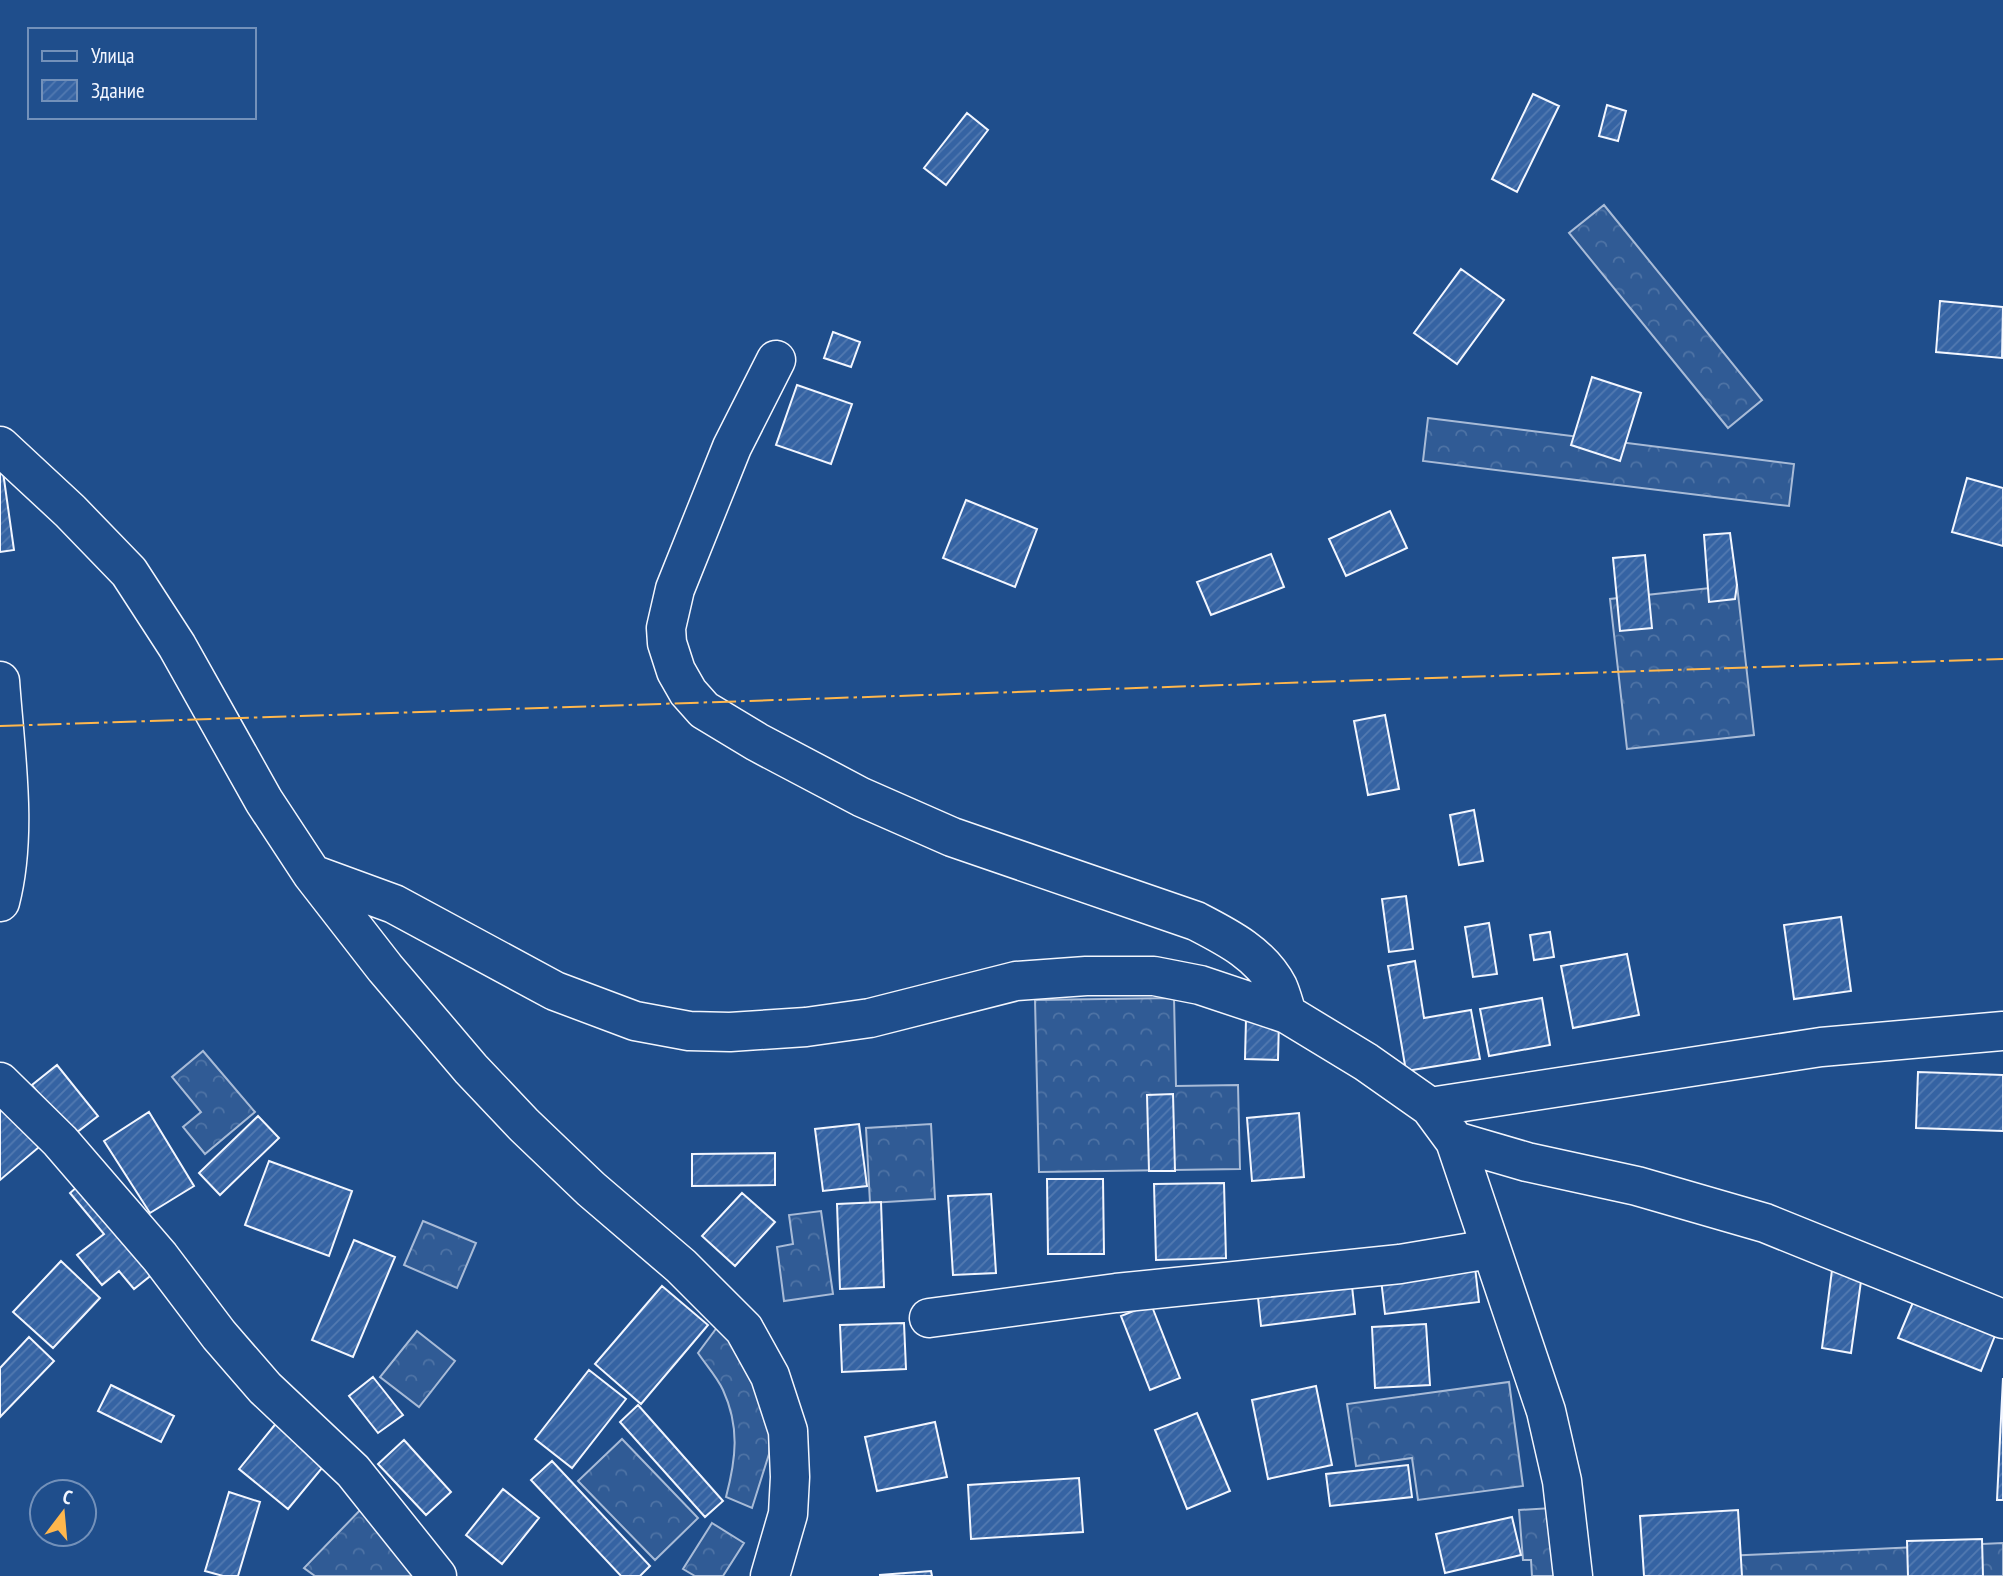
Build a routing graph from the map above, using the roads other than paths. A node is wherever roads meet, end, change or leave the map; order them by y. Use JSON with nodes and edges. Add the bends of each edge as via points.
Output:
{"nodes":[{"id":1,"x":776,"y":360,"type":"dead end"},
{"id":2,"x":0,"y":446,"type":"edge"},
{"id":3,"x":0,"y":681,"type":"edge"},
{"id":4,"x":312,"y":874,"type":"junction"},
{"id":5,"x":0,"y":902,"type":"edge"},
{"id":6,"x":1287,"y":1014,"type":"junction"},
{"id":7,"x":2003,"y":1031,"type":"edge"},
{"id":8,"x":0,"y":1082,"type":"edge"},
{"id":9,"x":1430,"y":1107,"type":"junction"},
{"id":10,"x":1455,"y":1141,"type":"junction"},
{"id":11,"x":1490,"y":1249,"type":"junction"},
{"id":12,"x":929,"y":1318,"type":"dead end"},
{"id":13,"x":2003,"y":1319,"type":"edge"},
{"id":14,"x":437,"y":1576,"type":"edge"},
{"id":15,"x":769,"y":1576,"type":"edge"},
{"id":16,"x":1573,"y":1576,"type":"edge"}],
"edges":[{"from":1,"to":6,"type":"lane","via":[[732,447],[675,589],[667,643],[688,692],[705,710],[757,742],[861,797],[952,837],[1196,921],[1225,936],[1266,970],[1278,987]]},
{"from":2,"to":4,"type":"lane","via":[[129,572]]},
{"from":3,"to":5,"type":"lane","via":[[8,799],[7,875]]},
{"from":4,"to":6,"type":"lane","via":[[394,904],[555,991],[635,1021],[690,1031],[806,1027],[870,1018],[1016,981],[1086,976],[1154,976],[1189,982]]},
{"from":4,"to":15,"type":"lane","via":[[385,968],[524,1125],[744,1329],[770,1376],[788,1431],[788,1514]]},
{"from":6,"to":9,"type":"lane"},
{"from":7,"to":9,"type":"lane","via":[[1821,1047]]},
{"from":8,"to":14,"type":"lane","via":[[60,1141],[265,1388],[353,1471]]},
{"from":9,"to":10,"type":"lane"},
{"from":10,"to":11,"type":"lane"},
{"from":10,"to":13,"type":"lane","via":[[1765,1223]]},
{"from":11,"to":12,"type":"lane","via":[[1400,1264],[1116,1293]]},
{"from":11,"to":16,"type":"lane","via":[[1546,1411],[1562,1481]]}]}
